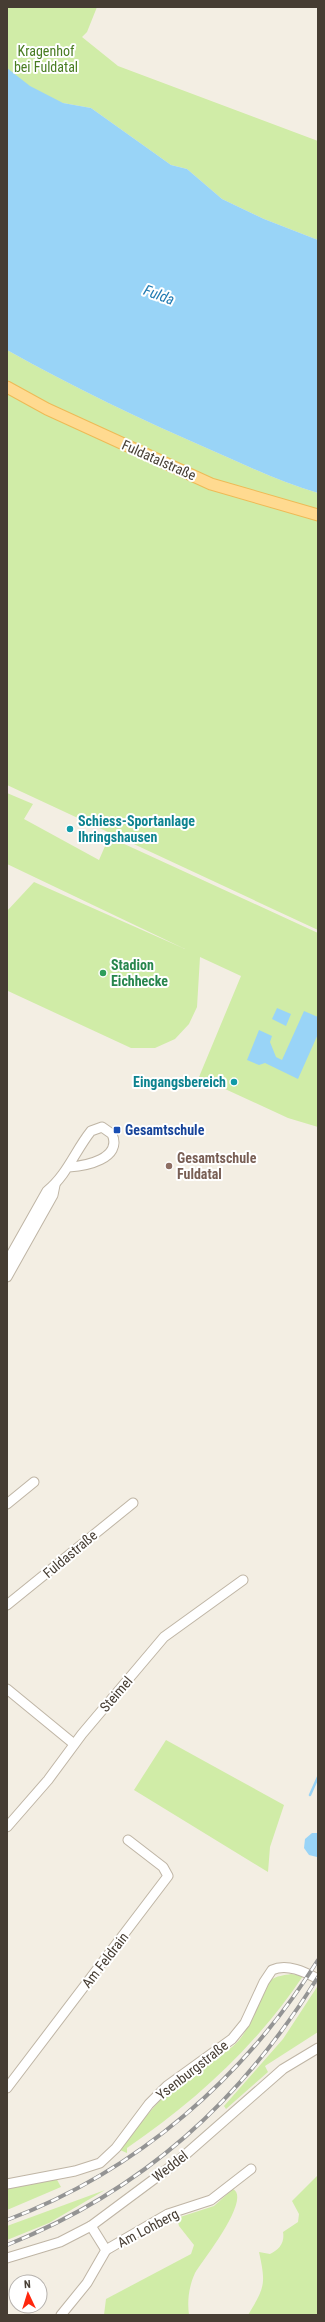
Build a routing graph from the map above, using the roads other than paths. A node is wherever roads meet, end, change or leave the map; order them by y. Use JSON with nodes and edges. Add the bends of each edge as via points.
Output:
{"nodes":[{"id":1,"x":7,"y":387,"type":"edge"},
{"id":2,"x":318,"y":515,"type":"edge"},
{"id":3,"x":69,"y":1167,"type":"junction"},
{"id":4,"x":55,"y":1185,"type":"junction"},
{"id":5,"x":7,"y":1262,"type":"edge"},
{"id":6,"x":7,"y":1277,"type":"edge"},
{"id":7,"x":34,"y":1482,"type":"dead end"},
{"id":8,"x":133,"y":1503,"type":"dead end"},
{"id":9,"x":7,"y":1504,"type":"edge"},
{"id":10,"x":243,"y":1580,"type":"dead end"},
{"id":11,"x":7,"y":1605,"type":"edge"},
{"id":12,"x":7,"y":1689,"type":"edge"},
{"id":13,"x":74,"y":1744,"type":"junction"},
{"id":14,"x":7,"y":1828,"type":"edge"},
{"id":15,"x":128,"y":1840,"type":"dead end"},
{"id":16,"x":318,"y":1979,"type":"edge"},
{"id":17,"x":318,"y":2048,"type":"edge"},
{"id":18,"x":8,"y":2086,"type":"edge"},
{"id":19,"x":251,"y":2169,"type":"dead end"},
{"id":20,"x":7,"y":2184,"type":"edge"},
{"id":21,"x":91,"y":2226,"type":"junction"},
{"id":22,"x":106,"y":2250,"type":"junction"},
{"id":23,"x":7,"y":2258,"type":"edge"},
{"id":24,"x":61,"y":2315,"type":"edge"}],
"edges":[{"from":1,"to":2,"type":"main road","name":"Fuldatalstraße","via":[[211,484],[231,492]]},
{"from":3,"to":3,"type":"street","via":[[100,1161],[109,1152],[113,1137],[108,1130],[102,1127],[91,1131]]},
{"from":3,"to":4,"type":"street"},
{"from":4,"to":5,"type":"street","via":[[47,1191]]},
{"from":4,"to":6,"type":"street","via":[[53,1195]]},
{"from":7,"to":9,"type":"street"},
{"from":8,"to":11,"type":"street","name":"Fuldastraße"},
{"from":10,"to":13,"type":"street","name":"Steimel","via":[[169,1632]]},
{"from":12,"to":13,"type":"street"},
{"from":13,"to":14,"type":"street","name":"Steimel","via":[[48,1780]]},
{"from":15,"to":18,"type":"street","name":"Am Feldrain","via":[[163,1867],[168,1876]]},
{"from":16,"to":20,"type":"street","name":"Ysenburgstraße","via":[[289,1968],[272,1970],[245,2023],[232,2039],[167,2086],[149,2104],[116,2148],[100,2163],[76,2171]]},
{"from":17,"to":21,"type":"street","name":"Weddel","via":[[283,2069],[177,2162]]},
{"from":19,"to":22,"type":"street","name":"Am Lohberg","via":[[211,2200],[168,2214]]},
{"from":21,"to":22,"type":"street"},
{"from":21,"to":23,"type":"street","name":"Weddel","via":[[60,2242]]},
{"from":22,"to":24,"type":"street","via":[[87,2283]]}]}
